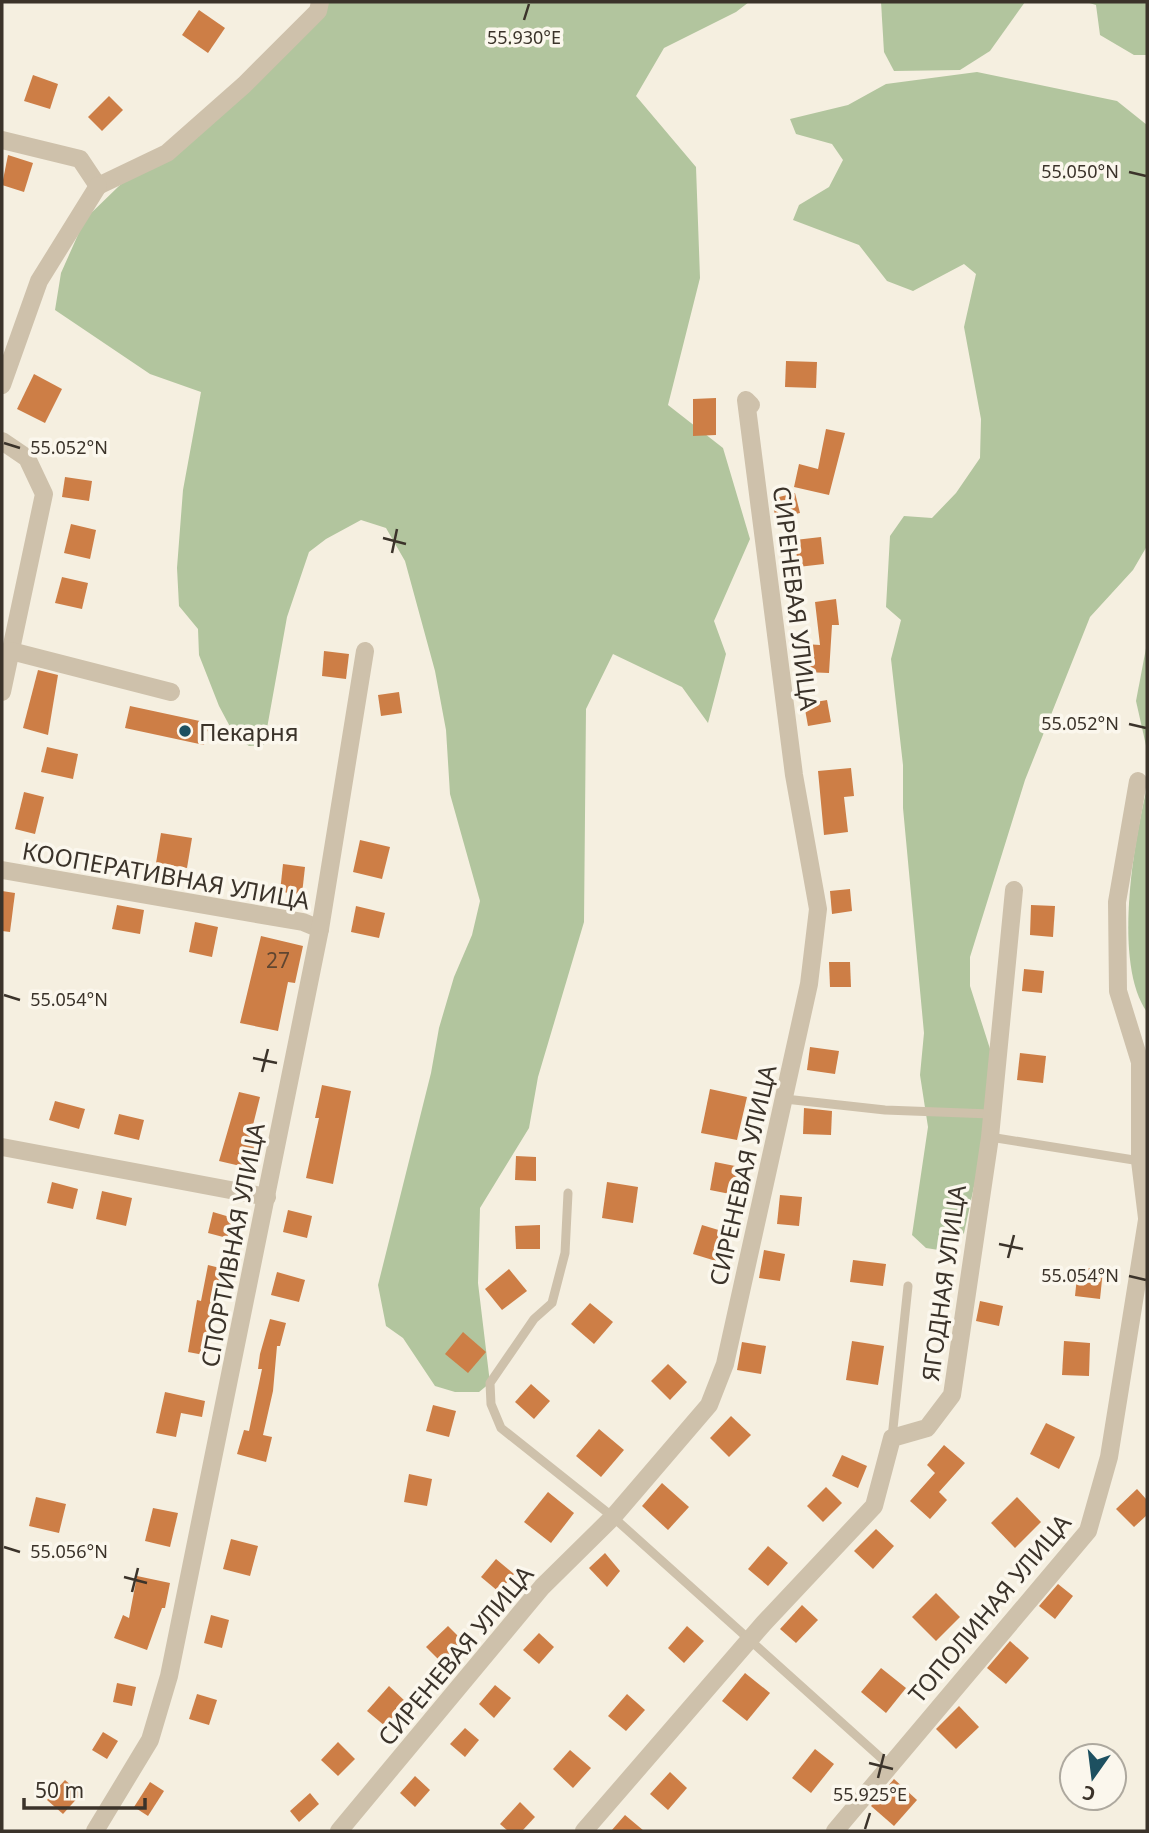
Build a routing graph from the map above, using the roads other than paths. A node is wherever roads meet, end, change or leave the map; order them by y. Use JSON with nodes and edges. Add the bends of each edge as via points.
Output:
{"nodes":[{"id":1,"x":320,"y":2,"type":"edge"},
{"id":2,"x":2,"y":140,"type":"edge"},
{"id":3,"x":98,"y":186,"type":"junction"},
{"id":4,"x":2,"y":384,"type":"edge"},
{"id":5,"x":751,"y":405,"type":"dead end"},
{"id":6,"x":2,"y":441,"type":"edge"},
{"id":7,"x":11,"y":651,"type":"junction"},
{"id":8,"x":365,"y":651,"type":"dead end"},
{"id":9,"x":2,"y":692,"type":"edge"},
{"id":10,"x":171,"y":692,"type":"dead end"},
{"id":11,"x":1138,"y":781,"type":"dead end"},
{"id":12,"x":2,"y":870,"type":"edge"},
{"id":13,"x":1014,"y":890,"type":"dead end"},
{"id":14,"x":320,"y":929,"type":"junction"},
{"id":15,"x":785,"y":1098,"type":"junction"},
{"id":16,"x":991,"y":1114,"type":"junction"},
{"id":17,"x":990,"y":1138,"type":"junction"},
{"id":18,"x":2,"y":1147,"type":"edge"},
{"id":19,"x":1140,"y":1161,"type":"junction"},
{"id":20,"x":568,"y":1193,"type":"dead end"},
{"id":21,"x":267,"y":1197,"type":"junction"},
{"id":22,"x":1147,"y":1219,"type":"edge"},
{"id":23,"x":908,"y":1286,"type":"dead end"},
{"id":24,"x":892,"y":1438,"type":"junction"},
{"id":25,"x":613,"y":1517,"type":"junction"},
{"id":26,"x":751,"y":1638,"type":"junction"},
{"id":27,"x":890,"y":1766,"type":"junction"},
{"id":28,"x":95,"y":1831,"type":"edge"},
{"id":29,"x":339,"y":1831,"type":"edge"},
{"id":30,"x":584,"y":1831,"type":"edge"},
{"id":31,"x":835,"y":1831,"type":"edge"}],
"edges":[{"from":1,"to":3,"type":"street","via":[[318,11],[167,153]]},
{"from":2,"to":3,"type":"street","via":[[80,159]]},
{"from":3,"to":4,"type":"street","via":[[39,281]]},
{"from":5,"to":15,"type":"street","name":"СИРЕНЕВАЯ УЛИЦА","via":[[746,400],[794,775],[818,909],[809,984]]},
{"from":6,"to":7,"type":"street","via":[[27,458],[44,494]]},
{"from":7,"to":9,"type":"street"},
{"from":7,"to":10,"type":"street"},
{"from":8,"to":14,"type":"street","name":"СПОРТИВНАЯ УЛИЦА"},
{"from":11,"to":19,"type":"street","name":"ТОПОЛИНАЯ УЛИЦА","via":[[1117,902],[1118,991],[1140,1062]]},
{"from":12,"to":14,"type":"street","name":"КООПЕРАТИВНАЯ УЛИЦА","via":[[303,922]]},
{"from":13,"to":16,"type":"street","name":"ЯГОДНАЯ УЛИЦА"},
{"from":14,"to":21,"type":"street","name":"СПОРТИВНАЯ УЛИЦА"},
{"from":15,"to":16,"type":"lane","via":[[886,1110]]},
{"from":15,"to":25,"type":"street","name":"СИРЕНЕВАЯ УЛИЦА","via":[[724,1364],[709,1405]]},
{"from":16,"to":17,"type":"street","name":"ЯГОДНАЯ УЛИЦА"},
{"from":17,"to":19,"type":"lane"},
{"from":17,"to":24,"type":"street","name":"ЯГОДНАЯ УЛИЦА","via":[[952,1395],[927,1428]]},
{"from":18,"to":21,"type":"street"},
{"from":19,"to":22,"type":"street","name":"ТОПОЛИНАЯ УЛИЦА"},
{"from":20,"to":25,"type":"lane","via":[[565,1253],[552,1303],[534,1319],[490,1383],[491,1404],[501,1428]]},
{"from":21,"to":28,"type":"street","name":"СПОРТИВНАЯ УЛИЦА","via":[[169,1675],[150,1740]]},
{"from":22,"to":27,"type":"street","name":"ТОПОЛИНАЯ УЛИЦА","via":[[1109,1457],[1088,1531]]},
{"from":23,"to":24,"type":"lane"},
{"from":24,"to":26,"type":"street","via":[[874,1506]]},
{"from":25,"to":26,"type":"lane"},
{"from":25,"to":29,"type":"street","name":"СИРЕНЕВАЯ УЛИЦА","via":[[542,1587]]},
{"from":26,"to":27,"type":"lane"},
{"from":26,"to":30,"type":"street"},
{"from":27,"to":31,"type":"street","name":"ТОПОЛИНАЯ УЛИЦА"}]}
